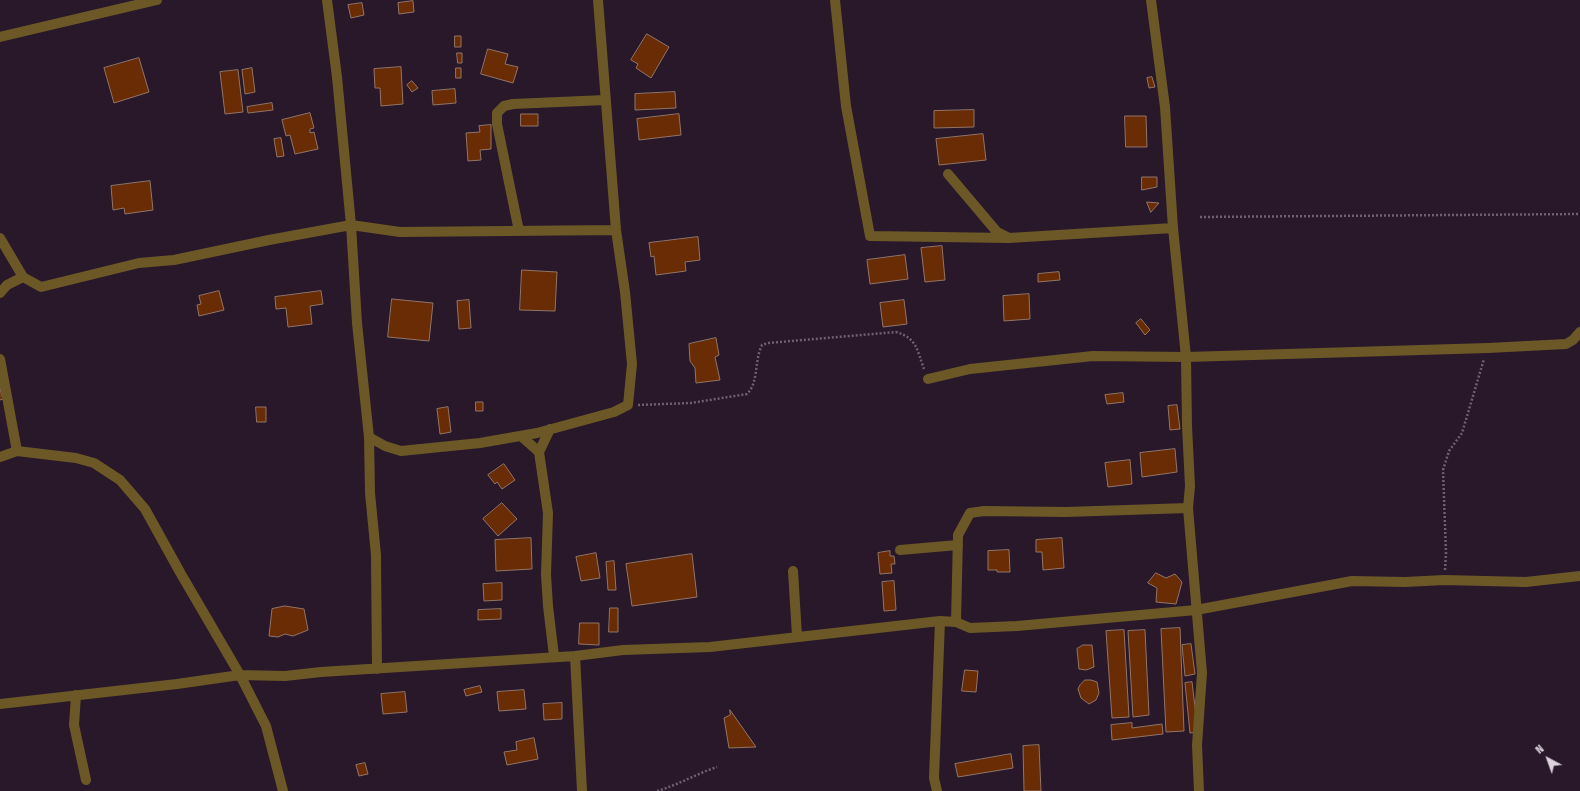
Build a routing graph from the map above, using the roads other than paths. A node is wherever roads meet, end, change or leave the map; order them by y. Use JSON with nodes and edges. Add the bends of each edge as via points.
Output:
{"nodes":[{"id":1,"x":156,"y":0,"type":"edge"},
{"id":2,"x":327,"y":0,"type":"edge"},
{"id":3,"x":598,"y":0,"type":"edge"},
{"id":4,"x":835,"y":0,"type":"edge"},
{"id":5,"x":1151,"y":0,"type":"edge"},
{"id":6,"x":0,"y":37,"type":"edge"},
{"id":7,"x":605,"y":100,"type":"junction"},
{"id":8,"x":948,"y":174,"type":"dead end"},
{"id":9,"x":351,"y":225,"type":"junction"},
{"id":10,"x":1173,"y":228,"type":"junction"},
{"id":11,"x":616,"y":230,"type":"junction"},
{"id":12,"x":519,"y":231,"type":"junction"},
{"id":13,"x":0,"y":238,"type":"edge"},
{"id":14,"x":1009,"y":238,"type":"junction"},
{"id":15,"x":23,"y":277,"type":"junction"},
{"id":16,"x":0,"y":293,"type":"edge"},
{"id":17,"x":1580,"y":332,"type":"edge"},
{"id":18,"x":1186,"y":357,"type":"junction"},
{"id":19,"x":0,"y":359,"type":"edge"},
{"id":20,"x":928,"y":379,"type":"road end"},
{"id":21,"x":550,"y":429,"type":"junction"},
{"id":22,"x":521,"y":436,"type":"junction"},
{"id":23,"x":370,"y":437,"type":"junction"},
{"id":24,"x":17,"y":451,"type":"junction"},
{"id":25,"x":539,"y":452,"type":"junction"},
{"id":26,"x":0,"y":457,"type":"edge"},
{"id":27,"x":1188,"y":508,"type":"junction"},
{"id":28,"x":958,"y":544,"type":"junction"},
{"id":29,"x":900,"y":550,"type":"dead end"},
{"id":30,"x":793,"y":571,"type":"dead end"},
{"id":31,"x":1580,"y":576,"type":"edge"},
{"id":32,"x":1196,"y":610,"type":"junction"},
{"id":33,"x":940,"y":621,"type":"junction"},
{"id":34,"x":956,"y":622,"type":"junction"},
{"id":35,"x":797,"y":636,"type":"junction"},
{"id":36,"x":554,"y":656,"type":"junction"},
{"id":37,"x":574,"y":656,"type":"junction"},
{"id":38,"x":377,"y":669,"type":"junction"},
{"id":39,"x":240,"y":675,"type":"junction"},
{"id":40,"x":76,"y":695,"type":"junction"},
{"id":41,"x":0,"y":704,"type":"edge"},
{"id":42,"x":86,"y":780,"type":"dead end"},
{"id":43,"x":283,"y":791,"type":"edge"},
{"id":44,"x":582,"y":791,"type":"edge"},
{"id":45,"x":937,"y":791,"type":"edge"},
{"id":46,"x":1199,"y":791,"type":"edge"}],
"edges":[{"from":1,"to":6,"type":"street"},
{"from":2,"to":9,"type":"street"},
{"from":3,"to":7,"type":"street"},
{"from":4,"to":14,"type":"street","via":[[846,106],[870,236]]},
{"from":5,"to":10,"type":"street","via":[[1165,107]]},
{"from":7,"to":11,"type":"street"},
{"from":7,"to":12,"type":"street","via":[[513,104],[504,106],[498,113],[497,124]]},
{"from":8,"to":14,"type":"street","via":[[997,232]]},
{"from":9,"to":12,"type":"street","via":[[400,232]]},
{"from":9,"to":15,"type":"street","via":[[174,260],[138,263],[41,287]]},
{"from":9,"to":23,"type":"street","via":[[357,323]]},
{"from":10,"to":14,"type":"street"},
{"from":10,"to":18,"type":"street"},
{"from":11,"to":12,"type":"street"},
{"from":11,"to":21,"type":"street","via":[[632,364],[628,405],[614,412]]},
{"from":13,"to":15,"type":"street"},
{"from":15,"to":16,"type":"street","via":[[7,285]]},
{"from":17,"to":18,"type":"street","via":[[1566,344]]},
{"from":18,"to":20,"type":"street","via":[[1093,356],[970,369]]},
{"from":18,"to":27,"type":"street","via":[[1190,486]]},
{"from":19,"to":24,"type":"street"},
{"from":21,"to":22,"type":"street"},
{"from":21,"to":25,"type":"street"},
{"from":22,"to":23,"type":"street","via":[[401,451],[385,446]]},
{"from":22,"to":25,"type":"street"},
{"from":23,"to":38,"type":"street","via":[[370,492],[376,555]]},
{"from":24,"to":26,"type":"street"},
{"from":24,"to":39,"type":"street","via":[[76,458],[94,463],[120,480],[145,509]]},
{"from":25,"to":36,"type":"street","via":[[548,513],[546,552]]},
{"from":27,"to":28,"type":"street","via":[[970,513],[958,535]]},
{"from":27,"to":32,"type":"street"},
{"from":28,"to":29,"type":"street"},
{"from":28,"to":34,"type":"street"},
{"from":30,"to":35,"type":"street"},
{"from":31,"to":32,"type":"street","via":[[1526,582],[1352,580]]},
{"from":32,"to":34,"type":"street","via":[[1016,626],[970,628]]},
{"from":32,"to":46,"type":"street","via":[[1202,673],[1197,745]]},
{"from":33,"to":34,"type":"street"},
{"from":33,"to":35,"type":"street"},
{"from":33,"to":45,"type":"street","via":[[934,778]]},
{"from":35,"to":37,"type":"street","via":[[710,647],[623,650]]},
{"from":36,"to":37,"type":"street"},
{"from":36,"to":38,"type":"street"},
{"from":37,"to":44,"type":"street"},
{"from":38,"to":39,"type":"street","via":[[285,676]]},
{"from":39,"to":40,"type":"street"},
{"from":39,"to":43,"type":"street","via":[[266,726]]},
{"from":40,"to":41,"type":"street"},
{"from":40,"to":42,"type":"street","via":[[74,725]]}]}
